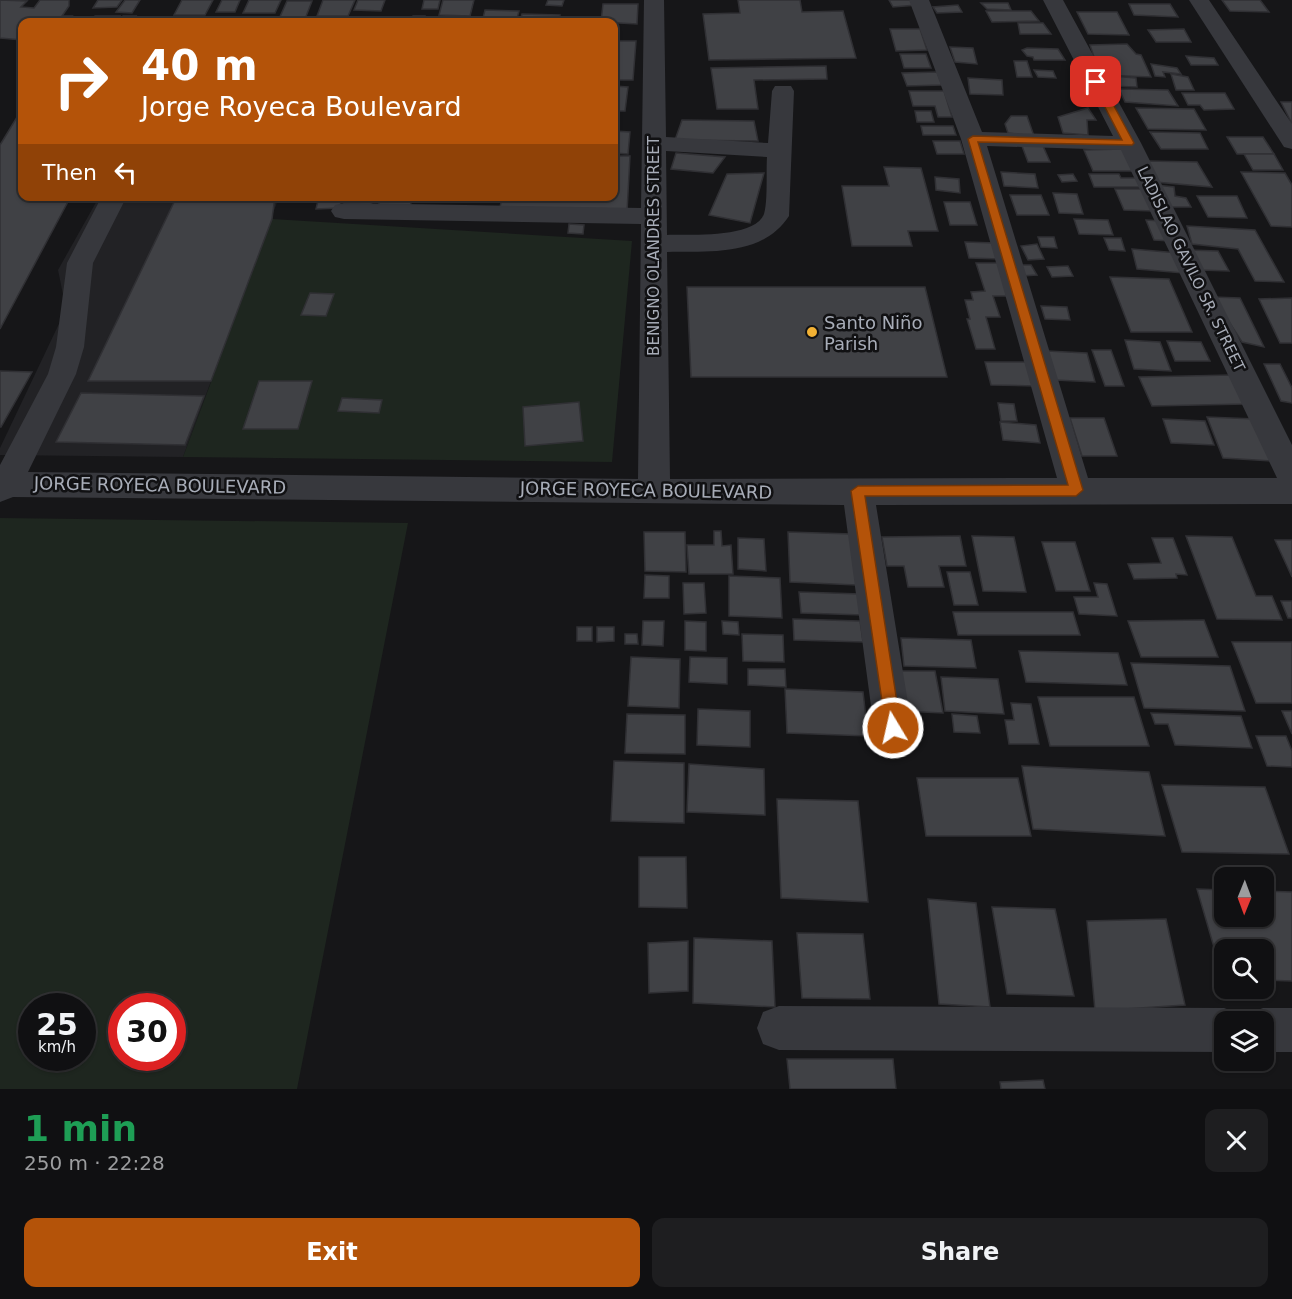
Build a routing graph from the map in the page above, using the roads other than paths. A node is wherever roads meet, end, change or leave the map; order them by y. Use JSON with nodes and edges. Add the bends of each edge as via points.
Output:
{"nodes":[{"id":1,"x":654,"y":0,"type":"edge"},
{"id":2,"x":919,"y":0,"type":"edge"},
{"id":3,"x":1053,"y":0,"type":"edge"},
{"id":4,"x":1199,"y":0,"type":"edge"},
{"id":5,"x":783,"y":91,"type":"dead end"},
{"id":6,"x":973,"y":139,"type":"junction"},
{"id":7,"x":1292,"y":142,"type":"edge"},
{"id":8,"x":654,"y":143,"type":"junction"},
{"id":9,"x":1129,"y":143,"type":"junction"},
{"id":10,"x":781,"y":152,"type":"junction"},
{"id":11,"x":112,"y":201,"type":"edge"},
{"id":12,"x":432,"y":204,"type":"edge"},
{"id":13,"x":344,"y":211,"type":"dead end"},
{"id":14,"x":654,"y":216,"type":"junction"},
{"id":15,"x":654,"y":244,"type":"junction"},
{"id":16,"x":1292,"y":476,"type":"edge"},
{"id":17,"x":2,"y":486,"type":"edge"},
{"id":18,"x":1076,"y":490,"type":"junction"},
{"id":19,"x":858,"y":491,"type":"junction"},
{"id":20,"x":1292,"y":491,"type":"edge"},
{"id":21,"x":654,"y":492,"type":"junction"},
{"id":22,"x":893,"y":728,"type":"dead end"},
{"id":23,"x":779,"y":1028,"type":"dead end"},
{"id":24,"x":1214,"y":1030,"type":"edge"},
{"id":25,"x":1274,"y":1030,"type":"edge"},
{"id":26,"x":1292,"y":1030,"type":"edge"}],
"edges":[{"from":1,"to":8,"type":"street","name":"BENIGNO OLANDRES STREET"},
{"from":2,"to":6,"type":"street"},
{"from":3,"to":9,"type":"street","name":"LADISLAO GAVILO SR. STREET"},
{"from":4,"to":7,"type":"street"},
{"from":5,"to":10,"type":"street"},
{"from":6,"to":9,"type":"street"},
{"from":6,"to":18,"type":"street"},
{"from":8,"to":10,"type":"street"},
{"from":8,"to":14,"type":"street","name":"BENIGNO OLANDRES STREET"},
{"from":9,"to":16,"type":"street","name":"LADISLAO GAVILO SR. STREET"},
{"from":10,"to":15,"type":"street","via":[[776,216],[763,231],[723,242]]},
{"from":11,"to":17,"type":"street","via":[[80,263],[70,347],[62,374]]},
{"from":12,"to":13,"type":"street"},
{"from":12,"to":14,"type":"street"},
{"from":14,"to":15,"type":"street","name":"BENIGNO OLANDRES STREET"},
{"from":15,"to":21,"type":"street","name":"BENIGNO OLANDRES STREET"},
{"from":17,"to":21,"type":"street","name":"JORGE ROYECA BOULEVARD"},
{"from":18,"to":19,"type":"street","name":"JORGE ROYECA BOULEVARD"},
{"from":18,"to":20,"type":"street","name":"JORGE ROYECA BOULEVARD"},
{"from":19,"to":21,"type":"street","name":"JORGE ROYECA BOULEVARD"},
{"from":19,"to":22,"type":"street"},
{"from":23,"to":24,"type":"street"},
{"from":25,"to":26,"type":"street"}]}
